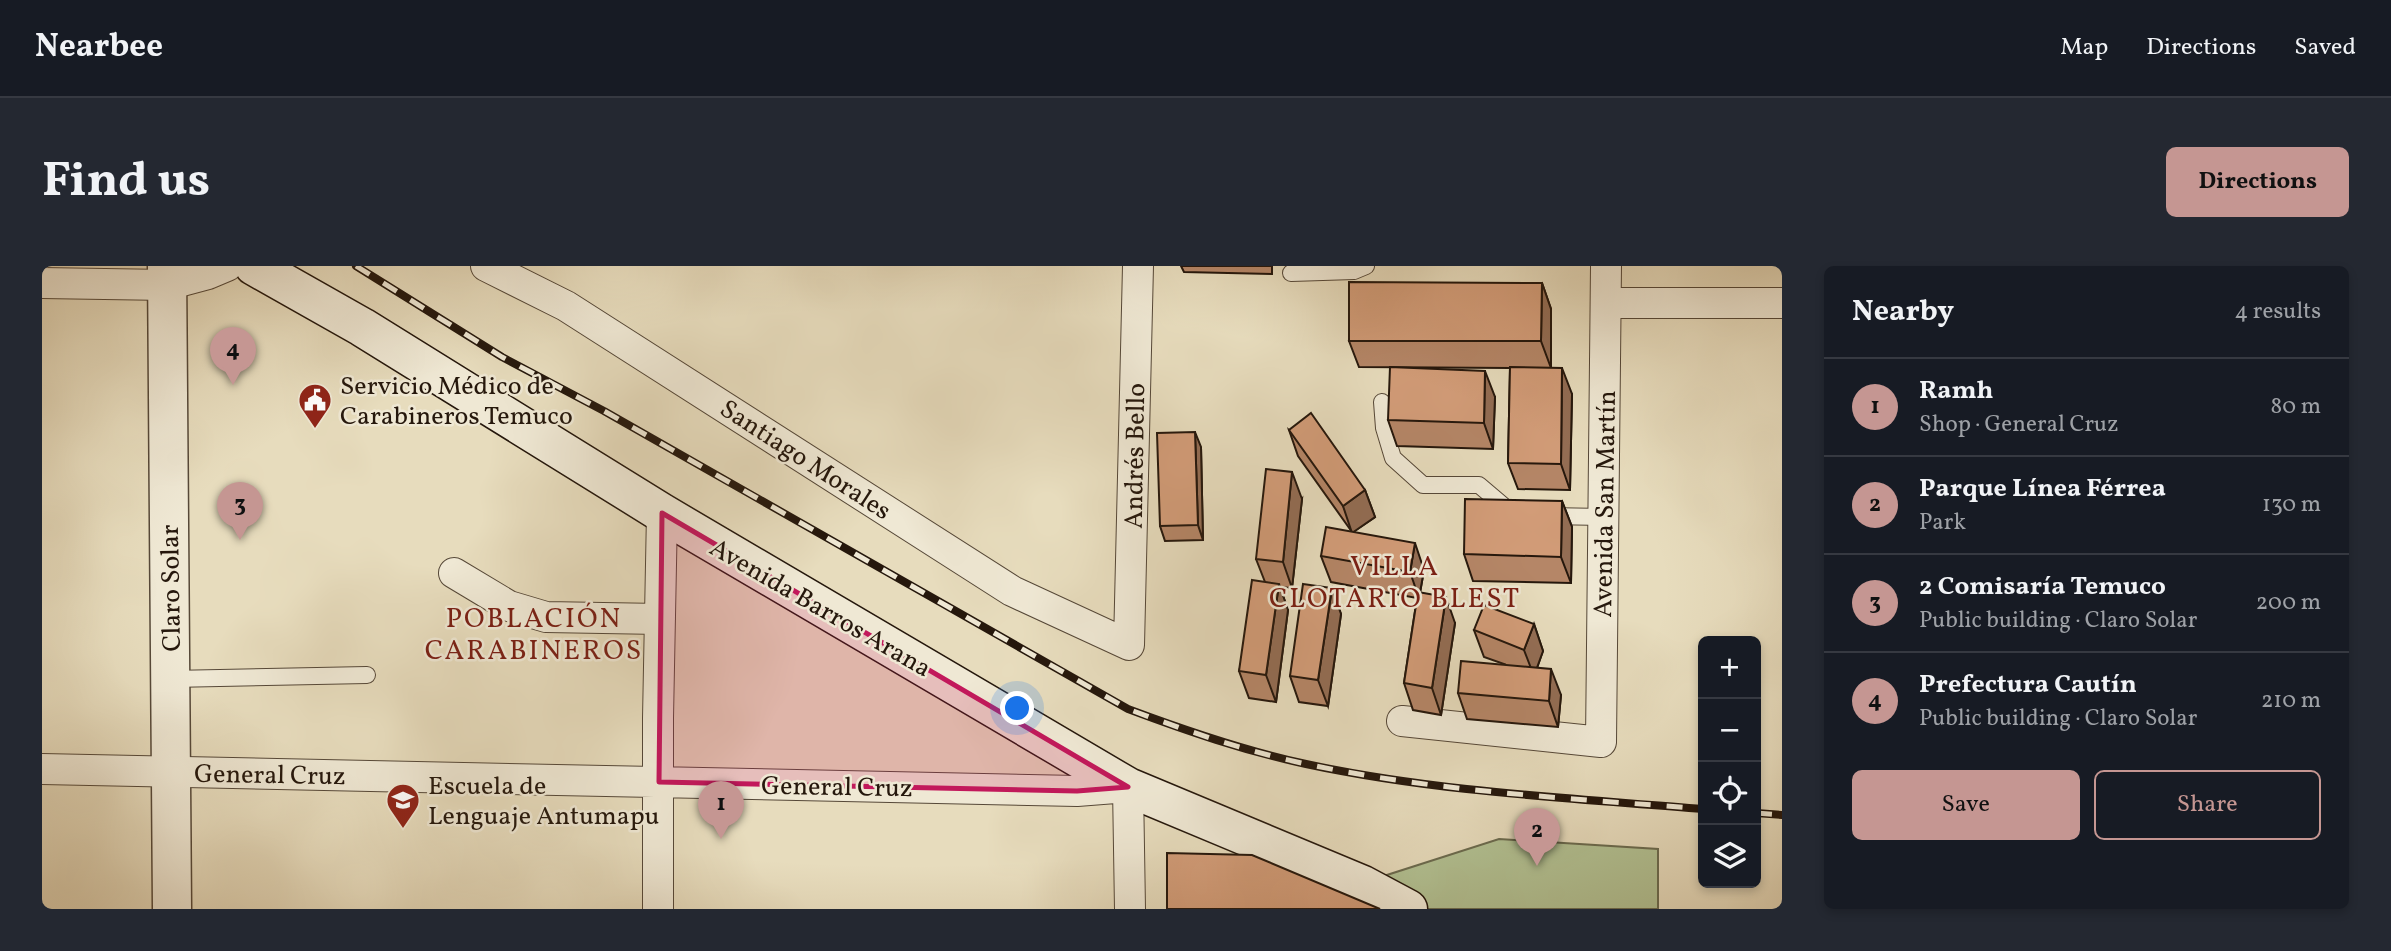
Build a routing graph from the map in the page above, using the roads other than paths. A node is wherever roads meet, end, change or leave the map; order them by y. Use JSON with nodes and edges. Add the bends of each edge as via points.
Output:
{"nodes":[{"id":1,"x":227,"y":266,"type":"edge"},
{"id":2,"x":254,"y":266,"type":"edge"},
{"id":3,"x":486,"y":266,"type":"edge"},
{"id":4,"x":1138,"y":266,"type":"edge"},
{"id":5,"x":1366,"y":266,"type":"edge"},
{"id":6,"x":1606,"y":266,"type":"edge"},
{"id":7,"x":1291,"y":273,"type":"dead end"},
{"id":8,"x":167,"y":276,"type":"edge"},
{"id":9,"x":42,"y":283,"type":"edge"},
{"id":10,"x":1606,"y":303,"type":"junction"},
{"id":11,"x":1782,"y":303,"type":"edge"},
{"id":12,"x":1382,"y":402,"type":"dead end"},
{"id":13,"x":662,"y":513,"type":"junction"},
{"id":14,"x":1604,"y":517,"type":"junction"},
{"id":15,"x":454,"y":573,"type":"dead end"},
{"id":16,"x":660,"y":619,"type":"junction"},
{"id":17,"x":1129,"y":645,"type":"joint"},
{"id":18,"x":367,"y":675,"type":"dead end"},
{"id":19,"x":171,"y":679,"type":"junction"},
{"id":20,"x":1402,"y":721,"type":"dead end"},
{"id":21,"x":42,"y":769,"type":"edge"},
{"id":22,"x":171,"y":772,"type":"junction"},
{"id":23,"x":659,"y":782,"type":"junction"},
{"id":24,"x":1128,"y":787,"type":"junction"},
{"id":25,"x":173,"y":909,"type":"edge"},
{"id":26,"x":659,"y":909,"type":"edge"},
{"id":27,"x":1130,"y":909,"type":"edge"},
{"id":28,"x":1408,"y":909,"type":"edge"}],
"edges":[{"from":1,"to":8,"type":"street","via":[[208,274]]},
{"from":2,"to":13,"type":"main road","name":"Avenida Barros Arana","via":[[362,327]]},
{"from":3,"to":17,"type":"street","name":"Santiago Morales","via":[[566,306],[1012,591]]},
{"from":4,"to":17,"type":"street","name":"Andrés Bello"},
{"from":5,"to":7,"type":"lane","via":[[1354,271]]},
{"from":6,"to":10,"type":"street","name":"Avenida San Martín"},
{"from":8,"to":9,"type":"street"},
{"from":8,"to":19,"type":"main road","name":"Claro Solar"},
{"from":10,"to":11,"type":"street"},
{"from":10,"to":14,"type":"street","name":"Avenida San Martín"},
{"from":12,"to":14,"type":"lane","via":[[1393,458],[1423,485],[1479,485],[1515,516]]},
{"from":13,"to":16,"type":"street"},
{"from":13,"to":24,"type":"main road","name":"Avenida Barros Arana"},
{"from":14,"to":20,"type":"street","name":"Avenida San Martín","via":[[1601,742]]},
{"from":15,"to":16,"type":"street","via":[[509,606],[545,617]]},
{"from":16,"to":23,"type":"street"},
{"from":18,"to":19,"type":"lane"},
{"from":19,"to":22,"type":"main road","name":"Claro Solar"},
{"from":21,"to":22,"type":"street","name":"General Cruz"},
{"from":22,"to":23,"type":"street","name":"General Cruz"},
{"from":22,"to":25,"type":"main road","name":"Claro Solar"},
{"from":23,"to":24,"type":"street","name":"General Cruz","via":[[1077,791]]},
{"from":23,"to":26,"type":"street"},
{"from":24,"to":27,"type":"street"},
{"from":24,"to":28,"type":"main road","name":"Avenida Barros Arana","via":[[1363,885]]}]}
